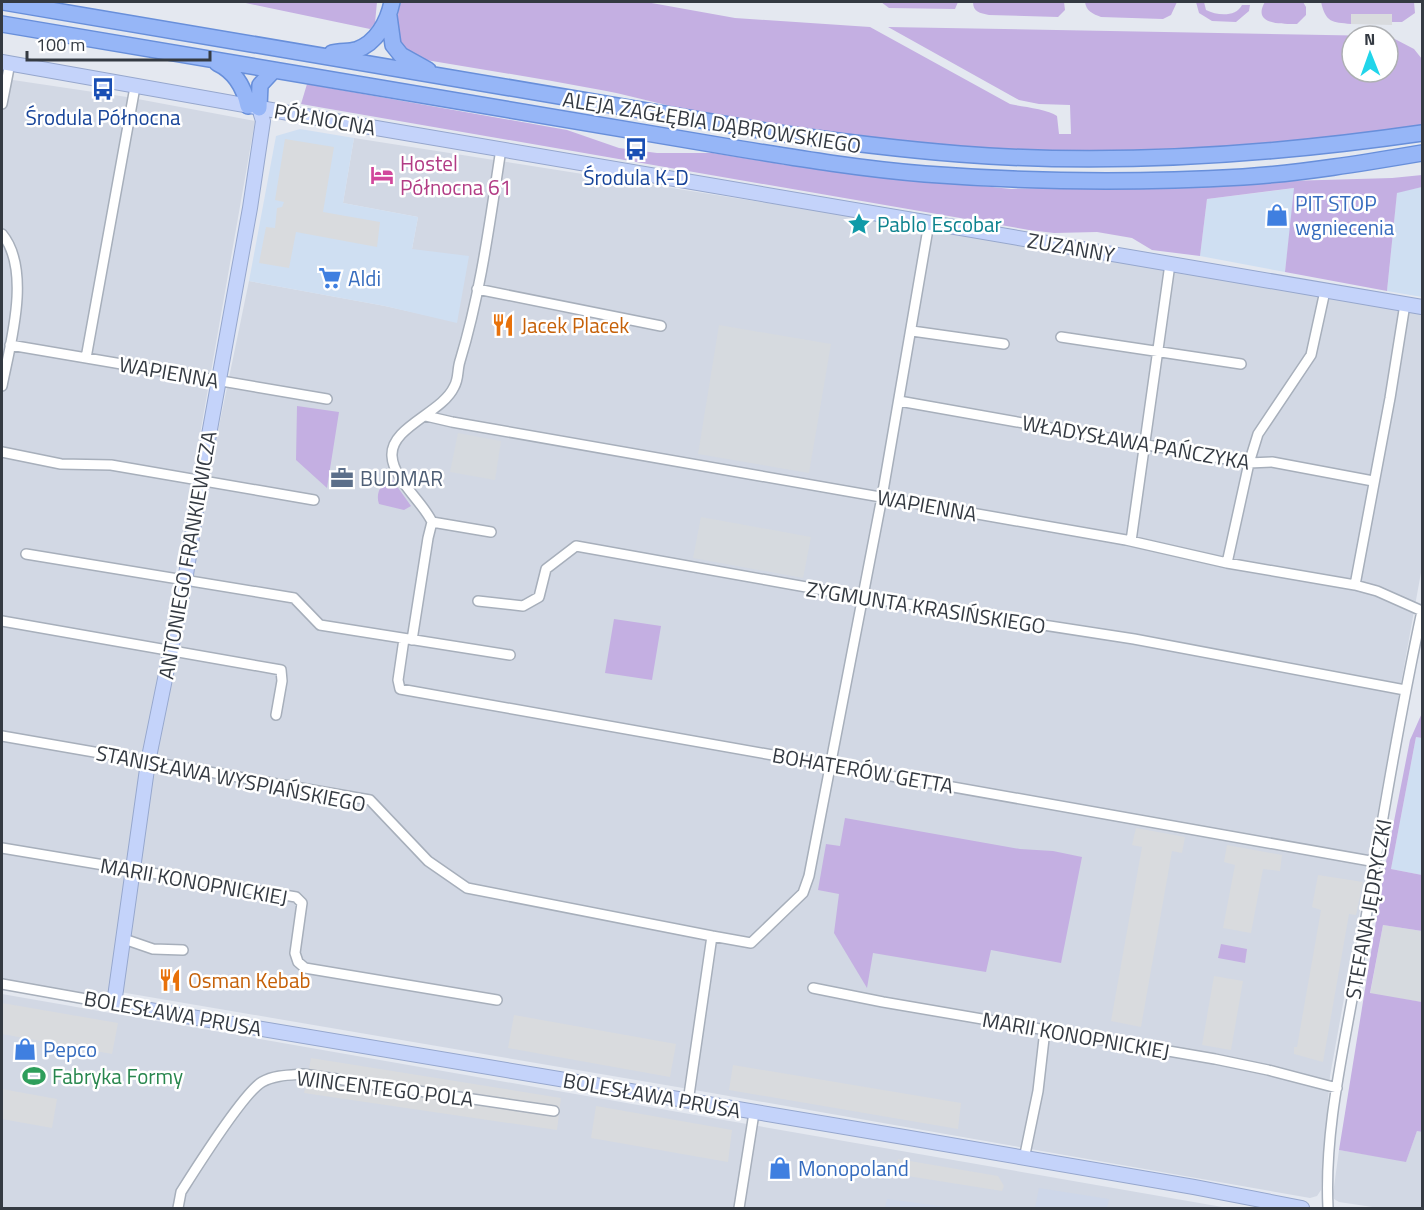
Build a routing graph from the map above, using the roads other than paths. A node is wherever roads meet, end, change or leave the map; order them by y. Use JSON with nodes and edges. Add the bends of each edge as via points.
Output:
{"nodes":[{"id":1,"x":3,"y":2,"type":"edge"},
{"id":2,"x":391,"y":9,"type":"edge"},
{"id":3,"x":2,"y":24,"type":"edge"},
{"id":4,"x":321,"y":56,"type":"junction"},
{"id":5,"x":212,"y":60,"type":"junction"},
{"id":6,"x":6,"y":63,"type":"edge"},
{"id":7,"x":273,"y":71,"type":"junction"},
{"id":8,"x":435,"y":75,"type":"junction"},
{"id":9,"x":135,"y":87,"type":"junction"},
{"id":10,"x":2,"y":104,"type":"edge"},
{"id":11,"x":253,"y":107,"type":"junction"},
{"id":12,"x":1422,"y":133,"type":"edge"},
{"id":13,"x":501,"y":149,"type":"junction"},
{"id":14,"x":1422,"y":153,"type":"edge"},
{"id":15,"x":1422,"y":164,"type":"edge"},
{"id":16,"x":1342,"y":167,"type":"junction"},
{"id":17,"x":648,"y":174,"type":"joint"},
{"id":18,"x":929,"y":223,"type":"junction"},
{"id":19,"x":2,"y":234,"type":"edge"},
{"id":20,"x":1170,"y":264,"type":"junction"},
{"id":21,"x":477,"y":289,"type":"junction"},
{"id":22,"x":1325,"y":291,"type":"junction"},
{"id":23,"x":1405,"y":304,"type":"junction"},
{"id":24,"x":1422,"y":307,"type":"edge"},
{"id":25,"x":661,"y":326,"type":"dead end"},
{"id":26,"x":912,"y":331,"type":"junction"},
{"id":27,"x":1061,"y":337,"type":"dead end"},
{"id":28,"x":1004,"y":344,"type":"dead end"},
{"id":29,"x":10,"y":345,"type":"junction"},
{"id":30,"x":1156,"y":352,"type":"junction"},
{"id":31,"x":86,"y":358,"type":"junction"},
{"id":32,"x":1241,"y":364,"type":"dead end"},
{"id":33,"x":219,"y":381,"type":"junction"},
{"id":34,"x":2,"y":386,"type":"edge"},
{"id":35,"x":327,"y":399,"type":"dead end"},
{"id":36,"x":899,"y":401,"type":"junction"},
{"id":37,"x":426,"y":416,"type":"junction"},
{"id":38,"x":1144,"y":444,"type":"junction"},
{"id":39,"x":2,"y":452,"type":"edge"},
{"id":40,"x":1249,"y":463,"type":"junction"},
{"id":41,"x":201,"y":479,"type":"junction"},
{"id":42,"x":1373,"y":481,"type":"junction"},
{"id":43,"x":882,"y":497,"type":"junction"},
{"id":44,"x":314,"y":500,"type":"dead end"},
{"id":45,"x":432,"y":522,"type":"junction"},
{"id":46,"x":491,"y":532,"type":"dead end"},
{"id":47,"x":1131,"y":541,"type":"junction"},
{"id":48,"x":26,"y":554,"type":"dead end"},
{"id":49,"x":1227,"y":563,"type":"junction"},
{"id":50,"x":185,"y":581,"type":"junction"},
{"id":51,"x":1355,"y":585,"type":"junction"},
{"id":52,"x":862,"y":597,"type":"junction"},
{"id":53,"x":478,"y":601,"type":"dead end"},
{"id":54,"x":1422,"y":611,"type":"edge"},
{"id":55,"x":2,"y":621,"type":"edge"},
{"id":56,"x":408,"y":640,"type":"junction"},
{"id":57,"x":171,"y":650,"type":"junction"},
{"id":58,"x":510,"y":655,"type":"dead end"},
{"id":59,"x":1405,"y":690,"type":"junction"},
{"id":60,"x":276,"y":715,"type":"dead end"},
{"id":61,"x":2,"y":736,"type":"edge"},
{"id":62,"x":148,"y":762,"type":"junction"},
{"id":63,"x":831,"y":764,"type":"junction"},
{"id":64,"x":2,"y":848,"type":"edge"},
{"id":65,"x":1376,"y":862,"type":"junction"},
{"id":66,"x":133,"y":870,"type":"junction"},
{"id":67,"x":712,"y":936,"type":"junction"},
{"id":68,"x":124,"y":939,"type":"junction"},
{"id":69,"x":183,"y":950,"type":"dead end"},
{"id":70,"x":2,"y":984,"type":"edge"},
{"id":71,"x":813,"y":988,"type":"dead end"},
{"id":72,"x":497,"y":1000,"type":"dead end"},
{"id":73,"x":114,"y":1004,"type":"junction"},
{"id":74,"x":1045,"y":1029,"type":"junction"},
{"id":75,"x":1337,"y":1088,"type":"junction"},
{"id":76,"x":688,"y":1102,"type":"junction"},
{"id":77,"x":554,"y":1112,"type":"dead end"},
{"id":78,"x":754,"y":1113,"type":"junction"},
{"id":79,"x":1024,"y":1159,"type":"junction"},
{"id":80,"x":178,"y":1209,"type":"edge"},
{"id":81,"x":740,"y":1209,"type":"edge"},
{"id":82,"x":1302,"y":1209,"type":"edge"},
{"id":83,"x":1328,"y":1209,"type":"edge"}],
"edges":[{"from":1,"to":4,"type":"main road","name":"ALEJA ZAGŁĘBIA DĄBROWSKIEGO"},
{"from":2,"to":4,"type":"main road","via":[[368,44]]},
{"from":2,"to":8,"type":"main road","via":[[393,45],[401,55]]},
{"from":3,"to":5,"type":"main road","name":"ALEJA ZAGŁĘBIA DĄBROWSKIEGO"},
{"from":4,"to":8,"type":"main road","name":"ALEJA ZAGŁĘBIA DĄBROWSKIEGO"},
{"from":5,"to":7,"type":"main road","name":"ALEJA ZAGŁĘBIA DĄBROWSKIEGO"},
{"from":5,"to":11,"type":"main road","via":[[234,75]]},
{"from":6,"to":9,"type":"street","name":"PÓŁNOCNA"},
{"from":6,"to":10,"type":"street"},
{"from":7,"to":11,"type":"main road","via":[[260,86]]},
{"from":7,"to":16,"type":"main road","name":"ALEJA ZAGŁĘBIA DĄBROWSKIEGO","via":[[741,149],[924,174],[1157,181]]},
{"from":8,"to":12,"type":"main road","name":"ALEJA ZAGŁĘBIA DĄBROWSKIEGO","via":[[771,132],[963,154],[1070,158],[1232,154]]},
{"from":9,"to":11,"type":"street","name":"PÓŁNOCNA"},
{"from":9,"to":31,"type":"street"},
{"from":11,"to":13,"type":"street","name":"PÓŁNOCNA"},
{"from":11,"to":33,"type":"street","name":"ANTONIEGO FRANKIEWICZA","via":[[263,121]]},
{"from":13,"to":17,"type":"street","name":"PÓŁNOCNA"},
{"from":13,"to":21,"type":"street"},
{"from":14,"to":16,"type":"main road","name":"ALEJA ZAGŁĘBIA DĄBROWSKIEGO"},
{"from":15,"to":16,"type":"main road"},
{"from":17,"to":18,"type":"street","name":"ZUZANNY"},
{"from":18,"to":20,"type":"street","name":"ZUZANNY"},
{"from":18,"to":26,"type":"street"},
{"from":19,"to":29,"type":"street","via":[[15,261],[17,294]]},
{"from":20,"to":22,"type":"street","name":"ZUZANNY"},
{"from":20,"to":30,"type":"street"},
{"from":21,"to":25,"type":"street"},
{"from":21,"to":37,"type":"street","via":[[457,382]]},
{"from":22,"to":23,"type":"street","name":"ZUZANNY"},
{"from":22,"to":40,"type":"street","via":[[1311,355],[1258,434]]},
{"from":23,"to":24,"type":"street","name":"ZUZANNY"},
{"from":23,"to":42,"type":"street"},
{"from":26,"to":28,"type":"street"},
{"from":26,"to":36,"type":"street"},
{"from":27,"to":30,"type":"street"},
{"from":29,"to":31,"type":"street","name":"WAPIENNA"},
{"from":29,"to":34,"type":"street"},
{"from":30,"to":32,"type":"street"},
{"from":30,"to":38,"type":"street"},
{"from":31,"to":33,"type":"street","name":"WAPIENNA"},
{"from":33,"to":35,"type":"street","name":"WAPIENNA"},
{"from":33,"to":41,"type":"street","name":"ANTONIEGO FRANKIEWICZA"},
{"from":36,"to":38,"type":"street","name":"WŁADYSŁAWA PAŃCZYKA"},
{"from":36,"to":43,"type":"street"},
{"from":37,"to":43,"type":"street","name":"WAPIENNA"},
{"from":37,"to":45,"type":"street","via":[[401,433],[392,456],[395,470]]},
{"from":38,"to":40,"type":"street","name":"WŁADYSŁAWA PAŃCZYKA"},
{"from":38,"to":47,"type":"street"},
{"from":39,"to":41,"type":"street","via":[[61,464],[111,465]]},
{"from":40,"to":42,"type":"street","name":"WŁADYSŁAWA PAŃCZYKA","via":[[1272,462]]},
{"from":40,"to":49,"type":"street"},
{"from":41,"to":44,"type":"street"},
{"from":41,"to":50,"type":"street","name":"ANTONIEGO FRANKIEWICZA"},
{"from":42,"to":51,"type":"street"},
{"from":43,"to":47,"type":"street","name":"WAPIENNA"},
{"from":43,"to":52,"type":"street"},
{"from":45,"to":46,"type":"street"},
{"from":45,"to":56,"type":"street"},
{"from":47,"to":49,"type":"street","name":"WAPIENNA"},
{"from":48,"to":50,"type":"street"},
{"from":49,"to":51,"type":"street","name":"WAPIENNA"},
{"from":50,"to":56,"type":"street","via":[[294,598],[320,626]]},
{"from":50,"to":57,"type":"street","name":"ANTONIEGO FRANKIEWICZA"},
{"from":51,"to":54,"type":"street","name":"WAPIENNA"},
{"from":52,"to":53,"type":"street","name":"ZYGMUNTA KRASIŃSKIEGO","via":[[576,546],[546,569],[539,597],[523,606]]},
{"from":52,"to":59,"type":"street","name":"ZYGMUNTA KRASIŃSKIEGO","via":[[1134,639]]},
{"from":52,"to":63,"type":"street"},
{"from":54,"to":59,"type":"street","name":"STEFANA JĘDRYCZKI"},
{"from":55,"to":57,"type":"street"},
{"from":56,"to":58,"type":"street"},
{"from":56,"to":63,"type":"street","name":"BOHATERÓW GETTA","via":[[398,680],[400,689]]},
{"from":57,"to":60,"type":"street","via":[[281,670]]},
{"from":57,"to":62,"type":"street","name":"ANTONIEGO FRANKIEWICZA"},
{"from":59,"to":65,"type":"street","name":"STEFANA JĘDRYCZKI"},
{"from":61,"to":62,"type":"street","name":"STANISŁAWA WYSPIAŃSKIEGO"},
{"from":62,"to":66,"type":"street","name":"ANTONIEGO FRANKIEWICZA"},
{"from":62,"to":67,"type":"street","name":"STANISŁAWA WYSPIAŃSKIEGO","via":[[370,800],[428,861],[467,888]]},
{"from":63,"to":65,"type":"street","name":"BOHATERÓW GETTA"},
{"from":63,"to":67,"type":"street","name":"STANISŁAWA WYSPIAŃSKIEGO","via":[[803,893],[752,943]]},
{"from":64,"to":66,"type":"street","name":"MARII KONOPNICKIEJ"},
{"from":65,"to":75,"type":"street","name":"STEFANA JĘDRYCZKI"},
{"from":66,"to":68,"type":"street","name":"ANTONIEGO FRANKIEWICZA"},
{"from":66,"to":72,"type":"street","name":"MARII KONOPNICKIEJ","via":[[296,897],[302,903],[295,953],[305,968]]},
{"from":67,"to":76,"type":"street"},
{"from":68,"to":69,"type":"street","via":[[153,949]]},
{"from":68,"to":73,"type":"street","name":"ANTONIEGO FRANKIEWICZA"},
{"from":70,"to":73,"type":"street","name":"BOLESŁAWA PRUSA"},
{"from":71,"to":74,"type":"street","name":"MARII KONOPNICKIEJ"},
{"from":73,"to":76,"type":"street","name":"BOLESŁAWA PRUSA"},
{"from":74,"to":75,"type":"street","name":"MARII KONOPNICKIEJ","via":[[1236,1063]]},
{"from":74,"to":79,"type":"street"},
{"from":75,"to":83,"type":"street","name":"STEFANA JĘDRYCZKI","via":[[1328,1160]]},
{"from":76,"to":78,"type":"street","name":"BOLESŁAWA PRUSA"},
{"from":77,"to":80,"type":"street","name":"WINCENTEGO POLA","via":[[303,1074],[280,1076],[261,1083],[240,1105],[182,1192]]},
{"from":78,"to":79,"type":"street","name":"BOLESŁAWA PRUSA"},
{"from":78,"to":81,"type":"street"},
{"from":79,"to":82,"type":"street","name":"BOLESŁAWA PRUSA"}]}
